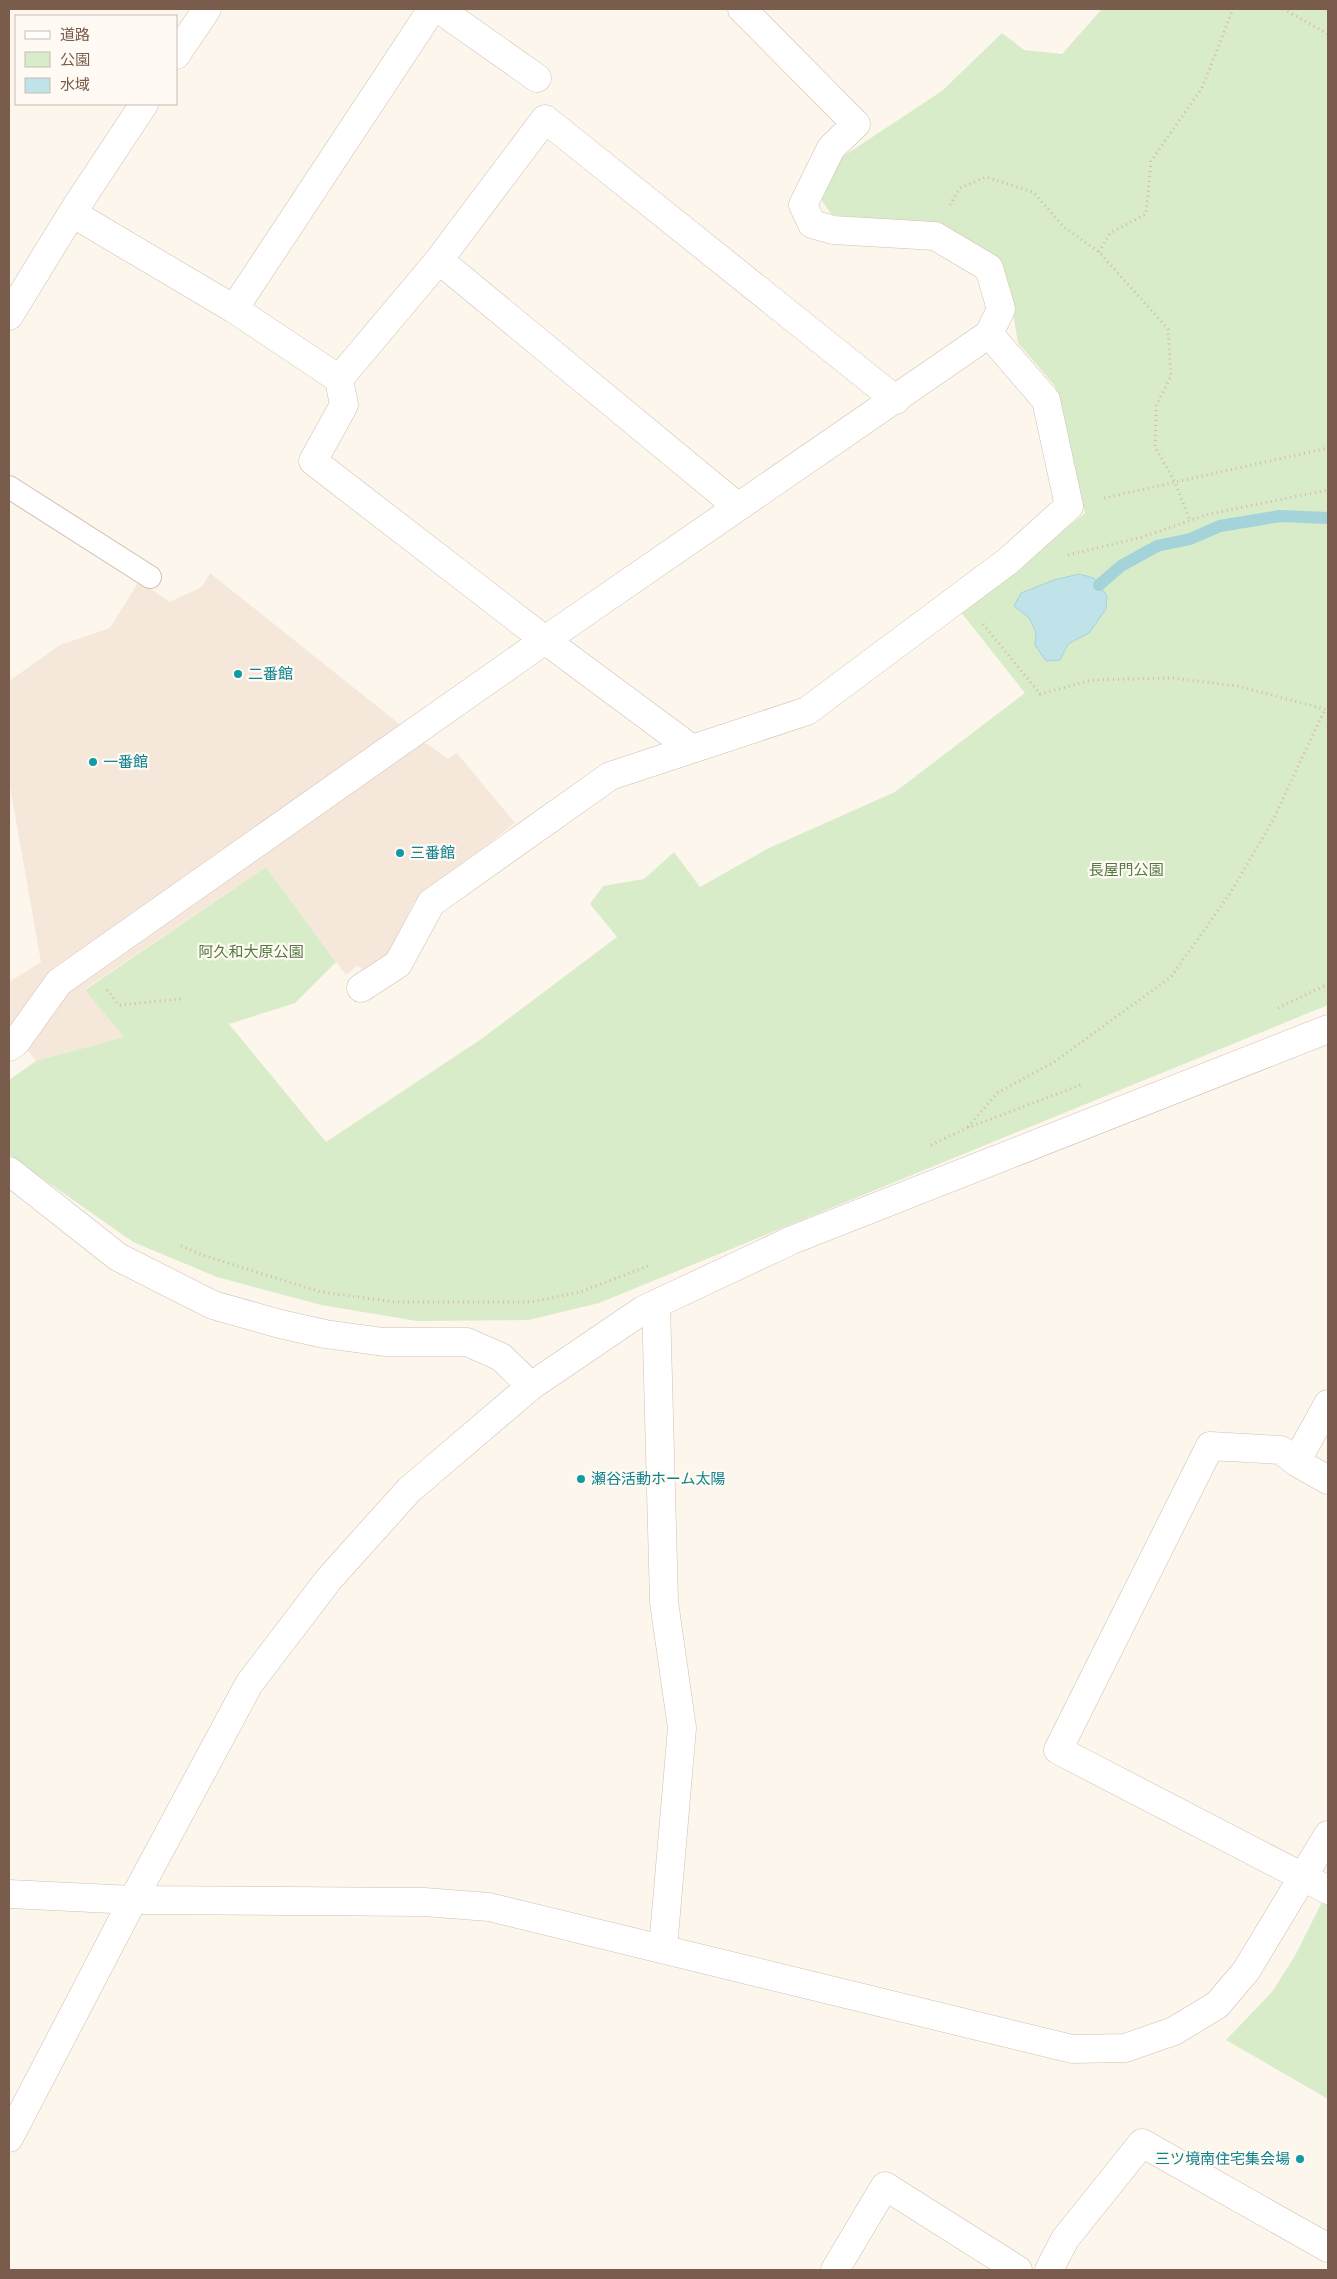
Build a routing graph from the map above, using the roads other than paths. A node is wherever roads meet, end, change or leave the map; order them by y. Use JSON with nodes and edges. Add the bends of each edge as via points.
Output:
{"nodes":[{"id":1,"x":207,"y":9,"type":"edge"},
{"id":2,"x":432,"y":9,"type":"edge"},
{"id":3,"x":439,"y":9,"type":"edge"},
{"id":4,"x":742,"y":9,"type":"edge"},
{"id":5,"x":178,"y":52,"type":"edge"},
{"id":6,"x":537,"y":78,"type":"dead end"},
{"id":7,"x":143,"y":105,"type":"edge"},
{"id":8,"x":72,"y":213,"type":"junction"},
{"id":9,"x":439,"y":260,"type":"junction"},
{"id":10,"x":234,"y":309,"type":"junction"},
{"id":11,"x":9,"y":316,"type":"edge"},
{"id":12,"x":989,"y":334,"type":"junction"},
{"id":13,"x":339,"y":379,"type":"junction"},
{"id":14,"x":896,"y":400,"type":"junction"},
{"id":15,"x":9,"y":487,"type":"edge"},
{"id":16,"x":738,"y":507,"type":"junction"},
{"id":17,"x":150,"y":577,"type":"dead end"},
{"id":18,"x":545,"y":640,"type":"junction"},
{"id":19,"x":692,"y":749,"type":"junction"},
{"id":20,"x":361,"y":988,"type":"dead end"},
{"id":21,"x":1328,"y":1029,"type":"edge"},
{"id":22,"x":9,"y":1047,"type":"edge"},
{"id":23,"x":9,"y":1171,"type":"edge"},
{"id":24,"x":656,"y":1304,"type":"junction"},
{"id":25,"x":531,"y":1386,"type":"junction"},
{"id":26,"x":1328,"y":1404,"type":"edge"},
{"id":27,"x":1296,"y":1462,"type":"junction"},
{"id":28,"x":1328,"y":1480,"type":"edge"},
{"id":29,"x":1328,"y":1835,"type":"edge"},
{"id":30,"x":1304,"y":1877,"type":"junction"},
{"id":31,"x":1328,"y":1890,"type":"edge"},
{"id":32,"x":9,"y":1894,"type":"edge"},
{"id":33,"x":133,"y":1900,"type":"junction"},
{"id":34,"x":662,"y":1948,"type":"junction"},
{"id":35,"x":9,"y":2138,"type":"edge"},
{"id":36,"x":1328,"y":2248,"type":"edge"},
{"id":37,"x":835,"y":2270,"type":"edge"},
{"id":38,"x":1018,"y":2270,"type":"edge"},
{"id":39,"x":1049,"y":2270,"type":"edge"}],
"edges":[{"from":1,"to":5,"type":"street"},
{"from":2,"to":10,"type":"street"},
{"from":3,"to":6,"type":"street"},
{"from":4,"to":12,"type":"street","via":[[856,124],[831,148],[803,205],[812,224],[833,230],[935,236],[989,268],[1001,309]]},
{"from":7,"to":8,"type":"street"},
{"from":8,"to":10,"type":"street"},
{"from":8,"to":11,"type":"street"},
{"from":9,"to":13,"type":"street"},
{"from":9,"to":14,"type":"street","via":[[545,119]]},
{"from":9,"to":16,"type":"street"},
{"from":10,"to":13,"type":"street"},
{"from":12,"to":14,"type":"street"},
{"from":12,"to":19,"type":"street","via":[[1046,400],[1069,506],[1008,561],[807,711]]},
{"from":13,"to":18,"type":"street","via":[[344,405],[313,461]]},
{"from":14,"to":16,"type":"street"},
{"from":15,"to":17,"type":"lane"},
{"from":16,"to":18,"type":"street"},
{"from":18,"to":19,"type":"street"},
{"from":18,"to":22,"type":"street","via":[[59,982]]},
{"from":19,"to":20,"type":"street","via":[[610,776],[431,904],[398,964]]},
{"from":21,"to":24,"type":"street","via":[[792,1240]]},
{"from":23,"to":25,"type":"street","via":[[118,1257],[213,1305],[325,1334],[384,1342],[467,1342],[501,1357]]},
{"from":24,"to":25,"type":"street"},
{"from":24,"to":34,"type":"street","via":[[664,1602],[682,1728]]},
{"from":25,"to":33,"type":"street","via":[[409,1490],[329,1579],[250,1684]]},
{"from":26,"to":27,"type":"street"},
{"from":27,"to":28,"type":"street"},
{"from":27,"to":30,"type":"street","via":[[1281,1450],[1210,1446],[1058,1750]]},
{"from":29,"to":30,"type":"street"},
{"from":30,"to":31,"type":"street"},
{"from":30,"to":34,"type":"street","via":[[1246,1971],[1217,2005],[1174,2031],[1125,2048],[1072,2049]]},
{"from":32,"to":33,"type":"street"},
{"from":33,"to":34,"type":"street","via":[[424,1902],[489,1907]]},
{"from":33,"to":35,"type":"street"},
{"from":36,"to":39,"type":"street","via":[[1142,2143],[1065,2240]]},
{"from":37,"to":38,"type":"street","via":[[884,2186]]}]}
